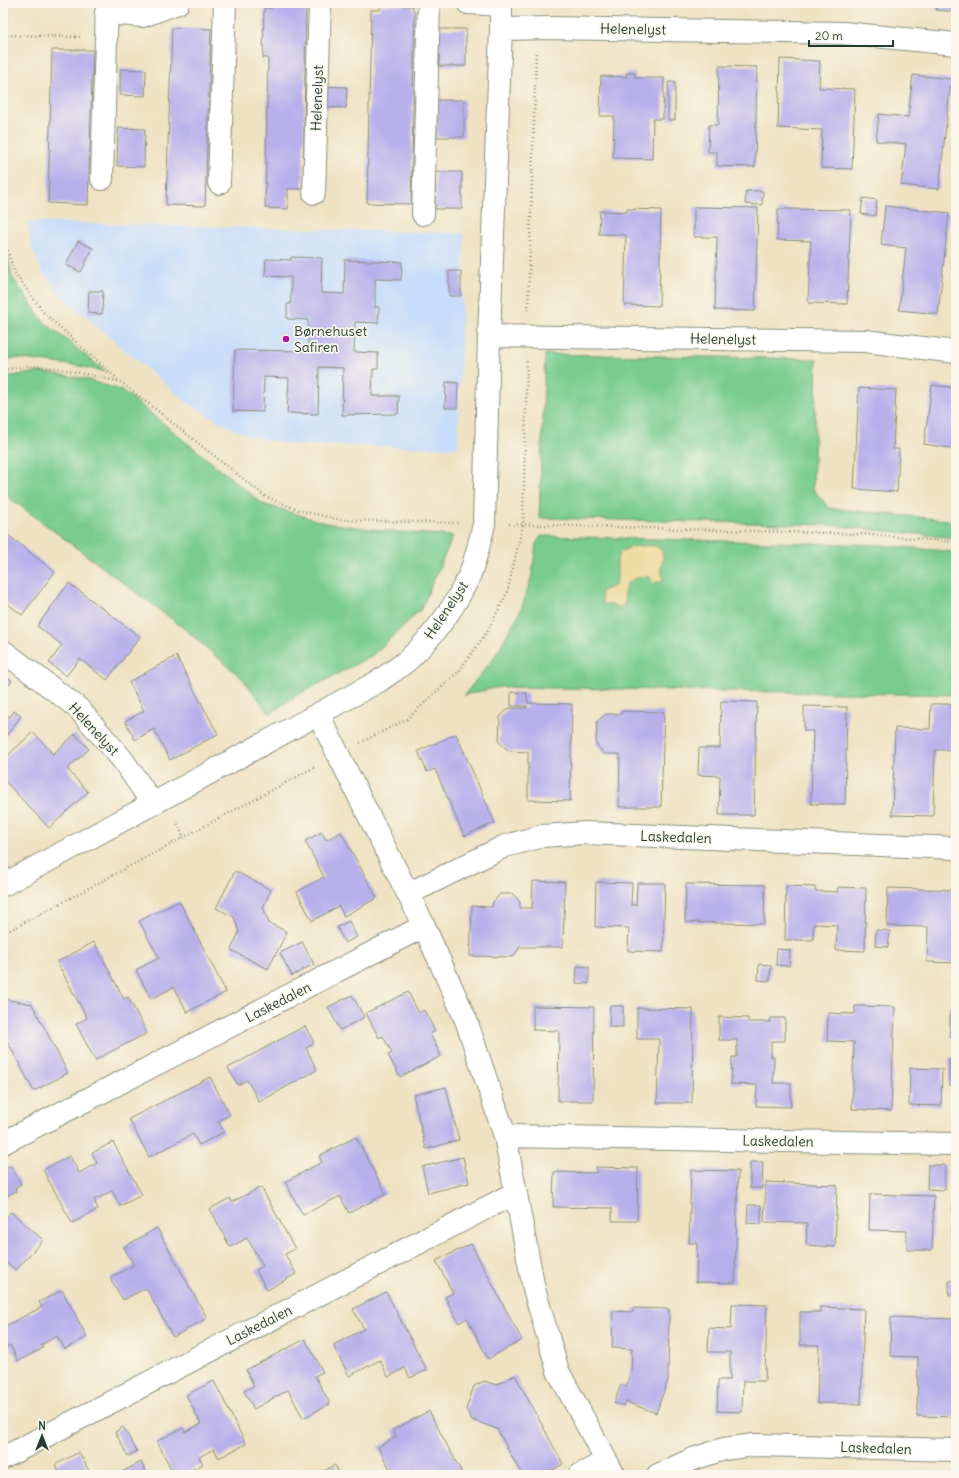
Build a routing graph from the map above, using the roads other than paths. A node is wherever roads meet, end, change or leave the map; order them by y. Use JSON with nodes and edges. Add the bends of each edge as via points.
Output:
{"nodes":[{"id":1,"x":178,"y":3,"type":"edge"},
{"id":2,"x":225,"y":3,"type":"edge"},
{"id":3,"x":320,"y":3,"type":"edge"},
{"id":4,"x":429,"y":3,"type":"edge"},
{"id":5,"x":468,"y":3,"type":"edge"},
{"id":6,"x":501,"y":4,"type":"edge"},
{"id":7,"x":106,"y":8,"type":"edge"},
{"id":8,"x":501,"y":29,"type":"junction"},
{"id":9,"x":956,"y":44,"type":"edge"},
{"id":10,"x":102,"y":179,"type":"dead end"},
{"id":11,"x":219,"y":182,"type":"dead end"},
{"id":12,"x":314,"y":193,"type":"dead end"},
{"id":13,"x":423,"y":214,"type":"dead end"},
{"id":14,"x":489,"y":336,"type":"junction"},
{"id":15,"x":956,"y":352,"type":"edge"},
{"id":16,"x":3,"y":651,"type":"edge"},
{"id":17,"x":318,"y":714,"type":"junction"},
{"id":18,"x":153,"y":804,"type":"junction"},
{"id":19,"x":956,"y":848,"type":"edge"},
{"id":20,"x":3,"y":885,"type":"edge"},
{"id":21,"x":408,"y":894,"type":"junction"},
{"id":22,"x":424,"y":926,"type":"junction"},
{"id":23,"x":505,"y":1136,"type":"junction"},
{"id":24,"x":3,"y":1143,"type":"edge"},
{"id":25,"x":956,"y":1144,"type":"edge"},
{"id":26,"x":515,"y":1193,"type":"junction"},
{"id":27,"x":956,"y":1450,"type":"edge"},
{"id":28,"x":3,"y":1458,"type":"edge"},
{"id":29,"x":610,"y":1468,"type":"edge"},
{"id":30,"x":580,"y":1475,"type":"edge"},
{"id":31,"x":658,"y":1475,"type":"edge"}],
"edges":[{"from":1,"to":7,"type":"street","via":[[143,16]]},
{"from":2,"to":11,"type":"street"},
{"from":3,"to":12,"type":"street","name":"Helenelyst"},
{"from":4,"to":13,"type":"street"},
{"from":5,"to":6,"type":"street","name":"Helenelyst"},
{"from":6,"to":8,"type":"street","name":"Helenelyst"},
{"from":7,"to":10,"type":"street"},
{"from":8,"to":9,"type":"street","name":"Helenelyst","via":[[843,33]]},
{"from":8,"to":14,"type":"street","name":"Helenelyst"},
{"from":14,"to":15,"type":"street","name":"Helenelyst","via":[[865,341]]},
{"from":14,"to":17,"type":"street","name":"Helenelyst","via":[[484,524],[469,574],[455,602],[434,634],[408,660],[379,681]]},
{"from":16,"to":18,"type":"street","name":"Helenelyst","via":[[78,708],[122,759]]},
{"from":17,"to":18,"type":"street","name":"Helenelyst"},
{"from":17,"to":21,"type":"street"},
{"from":18,"to":20,"type":"street","name":"Helenelyst"},
{"from":19,"to":21,"type":"street","name":"Laskedalen","via":[[585,833],[543,836],[505,846]]},
{"from":21,"to":22,"type":"street"},
{"from":22,"to":23,"type":"street","via":[[466,1020]]},
{"from":22,"to":24,"type":"street","name":"Laskedalen"},
{"from":23,"to":25,"type":"street","name":"Laskedalen"},
{"from":23,"to":26,"type":"street"},
{"from":26,"to":28,"type":"street","name":"Laskedalen"},
{"from":26,"to":29,"type":"street","via":[[534,1289],[558,1371]]},
{"from":27,"to":31,"type":"street","name":"Laskedalen","via":[[754,1445],[724,1449],[693,1459]]},
{"from":29,"to":30,"type":"street"}]}
